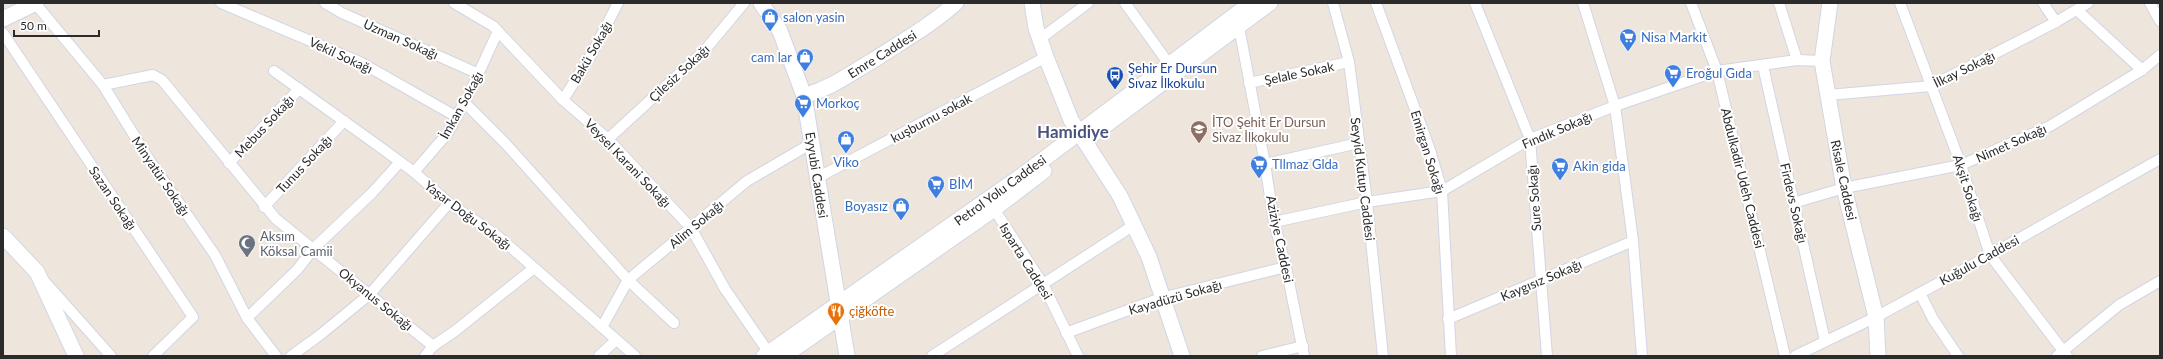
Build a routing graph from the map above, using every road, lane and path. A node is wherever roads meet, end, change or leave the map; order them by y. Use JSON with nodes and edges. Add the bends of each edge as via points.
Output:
{"nodes":[{"id":1,"x":36,"y":3,"type":"edge"},
{"id":2,"x":221,"y":3,"type":"edge"},
{"id":3,"x":325,"y":3,"type":"edge"},
{"id":4,"x":454,"y":3,"type":"edge"},
{"id":5,"x":618,"y":3,"type":"edge"},
{"id":6,"x":744,"y":3,"type":"edge"},
{"id":7,"x":761,"y":3,"type":"edge"},
{"id":8,"x":956,"y":3,"type":"edge"},
{"id":9,"x":1032,"y":3,"type":"edge"},
{"id":10,"x":1088,"y":3,"type":"edge"},
{"id":11,"x":1125,"y":3,"type":"edge"},
{"id":12,"x":1251,"y":3,"type":"edge"},
{"id":13,"x":1270,"y":3,"type":"edge"},
{"id":14,"x":1333,"y":3,"type":"edge"},
{"id":15,"x":1376,"y":3,"type":"edge"},
{"id":16,"x":1476,"y":3,"type":"edge"},
{"id":17,"x":1583,"y":3,"type":"edge"},
{"id":18,"x":1691,"y":3,"type":"edge"},
{"id":19,"x":1779,"y":3,"type":"edge"},
{"id":20,"x":1830,"y":3,"type":"edge"},
{"id":21,"x":1900,"y":3,"type":"edge"},
{"id":22,"x":2043,"y":3,"type":"edge"},
{"id":23,"x":2088,"y":3,"type":"edge"},
{"id":24,"x":2150,"y":3,"type":"edge"},
{"id":25,"x":2077,"y":10,"type":"junction"},
{"id":26,"x":3,"y":19,"type":"edge"},
{"id":27,"x":2056,"y":22,"type":"junction"},
{"id":28,"x":2160,"y":22,"type":"edge"},
{"id":29,"x":1239,"y":27,"type":"junction"},
{"id":30,"x":498,"y":31,"type":"junction"},
{"id":31,"x":3,"y":33,"type":"edge"},
{"id":32,"x":1040,"y":39,"type":"junction"},
{"id":33,"x":2160,"y":55,"type":"edge"},
{"id":34,"x":1046,"y":57,"type":"junction"},
{"id":35,"x":1797,"y":60,"type":"junction"},
{"id":36,"x":1822,"y":61,"type":"junction"},
{"id":37,"x":1349,"y":62,"type":"junction"},
{"id":38,"x":1169,"y":64,"type":"junction"},
{"id":39,"x":1763,"y":66,"type":"junction"},
{"id":40,"x":2142,"y":70,"type":"junction"},
{"id":41,"x":274,"y":71,"type":"dead end"},
{"id":42,"x":1717,"y":71,"type":"junction"},
{"id":43,"x":478,"y":74,"type":"junction"},
{"id":44,"x":1249,"y":83,"type":"junction"},
{"id":45,"x":103,"y":85,"type":"junction"},
{"id":46,"x":1931,"y":86,"type":"junction"},
{"id":47,"x":299,"y":89,"type":"junction"},
{"id":48,"x":1828,"y":95,"type":"junction"},
{"id":49,"x":804,"y":96,"type":"junction"},
{"id":50,"x":563,"y":100,"type":"junction"},
{"id":51,"x":465,"y":103,"type":"junction"},
{"id":52,"x":1615,"y":106,"type":"junction"},
{"id":53,"x":457,"y":117,"type":"junction"},
{"id":54,"x":344,"y":121,"type":"junction"},
{"id":55,"x":1081,"y":137,"type":"junction"},
{"id":56,"x":608,"y":139,"type":"junction"},
{"id":57,"x":1530,"y":139,"type":"junction"},
{"id":58,"x":1359,"y":142,"type":"junction"},
{"id":59,"x":812,"y":143,"type":"junction"},
{"id":60,"x":2160,"y":159,"type":"edge"},
{"id":61,"x":400,"y":162,"type":"junction"},
{"id":62,"x":229,"y":163,"type":"junction"},
{"id":63,"x":1265,"y":164,"type":"junction"},
{"id":64,"x":1961,"y":165,"type":"junction"},
{"id":65,"x":414,"y":172,"type":"junction"},
{"id":66,"x":817,"y":178,"type":"junction"},
{"id":67,"x":1844,"y":188,"type":"junction"},
{"id":68,"x":1442,"y":191,"type":"junction"},
{"id":69,"x":1367,"y":202,"type":"junction"},
{"id":70,"x":1794,"y":203,"type":"junction"},
{"id":71,"x":449,"y":204,"type":"junction"},
{"id":72,"x":264,"y":207,"type":"junction"},
{"id":73,"x":994,"y":209,"type":"junction"},
{"id":74,"x":1274,"y":222,"type":"junction"},
{"id":75,"x":1134,"y":225,"type":"junction"},
{"id":76,"x":691,"y":228,"type":"junction"},
{"id":77,"x":3,"y":236,"type":"edge"},
{"id":78,"x":1633,"y":241,"type":"junction"},
{"id":79,"x":314,"y":248,"type":"junction"},
{"id":80,"x":1990,"y":255,"type":"junction"},
{"id":81,"x":1286,"y":267,"type":"junction"},
{"id":82,"x":534,"y":268,"type":"junction"},
{"id":83,"x":37,"y":272,"type":"junction"},
{"id":84,"x":628,"y":280,"type":"junction"},
{"id":85,"x":1540,"y":281,"type":"junction"},
{"id":86,"x":2160,"y":281,"type":"edge"},
{"id":87,"x":1043,"y":284,"type":"junction"},
{"id":88,"x":1920,"y":293,"type":"junction"},
{"id":89,"x":370,"y":294,"type":"junction"},
{"id":90,"x":1161,"y":298,"type":"junction"},
{"id":91,"x":839,"y":311,"type":"junction"},
{"id":92,"x":1876,"y":317,"type":"junction"},
{"id":93,"x":247,"y":318,"type":"junction"},
{"id":94,"x":1448,"y":319,"type":"junction"},
{"id":95,"x":674,"y":323,"type":"dead end"},
{"id":96,"x":602,"y":327,"type":"junction"},
{"id":97,"x":1066,"y":333,"type":"junction"},
{"id":98,"x":616,"y":340,"type":"junction"},
{"id":99,"x":1825,"y":341,"type":"junction"},
{"id":100,"x":433,"y":346,"type":"junction"},
{"id":101,"x":1304,"y":351,"type":"edge"},
{"id":102,"x":766,"y":354,"type":"edge"},
{"id":103,"x":2062,"y":354,"type":"edge"},
{"id":104,"x":76,"y":356,"type":"edge"},
{"id":105,"x":111,"y":356,"type":"edge"},
{"id":106,"x":153,"y":356,"type":"edge"},
{"id":107,"x":276,"y":356,"type":"edge"},
{"id":108,"x":290,"y":356,"type":"edge"},
{"id":109,"x":425,"y":356,"type":"edge"},
{"id":110,"x":599,"y":356,"type":"edge"},
{"id":111,"x":634,"y":356,"type":"edge"},
{"id":112,"x":784,"y":356,"type":"edge"},
{"id":113,"x":847,"y":356,"type":"edge"},
{"id":114,"x":932,"y":356,"type":"edge"},
{"id":115,"x":1078,"y":356,"type":"edge"},
{"id":116,"x":1182,"y":356,"type":"edge"},
{"id":117,"x":1262,"y":356,"type":"edge"},
{"id":118,"x":1383,"y":356,"type":"edge"},
{"id":119,"x":1451,"y":356,"type":"edge"},
{"id":120,"x":1547,"y":356,"type":"edge"},
{"id":121,"x":1642,"y":356,"type":"edge"},
{"id":122,"x":1785,"y":356,"type":"edge"},
{"id":123,"x":1795,"y":356,"type":"edge"},
{"id":124,"x":1878,"y":356,"type":"edge"},
{"id":125,"x":1958,"y":356,"type":"edge"}],
"edges":[{"from":1,"to":26,"type":"street"},
{"from":1,"to":45,"type":"street","name":"Minyatür Sokağı"},
{"from":2,"to":53,"type":"street","name":"Vekil Sokağı","via":[[360,62]]},
{"from":3,"to":43,"type":"street","name":"Uzman Sokağı"},
{"from":4,"to":30,"type":"street","name":"Veysel Karani Sokağı"},
{"from":5,"to":50,"type":"street","name":"Bakü Sokağı","via":[[591,55]]},
{"from":6,"to":56,"type":"street","name":"Çilesiz Sokağı","via":[[705,50]]},
{"from":7,"to":49,"type":"street","name":"Eyyubi Caddesi","via":[[780,30]]},
{"from":8,"to":49,"type":"street","name":"Emre Caddesi","via":[[904,42],[846,78],[824,90]]},
{"from":9,"to":32,"type":"street"},
{"from":10,"to":32,"type":"street"},
{"from":11,"to":38,"type":"street"},
{"from":12,"to":38,"type":"street","name":"Petrol Yolu Caddesi"},
{"from":13,"to":29,"type":"street","name":"Petrol Yolu Caddesi"},
{"from":14,"to":37,"type":"street","name":"Seyyid Kutup Caddesi"},
{"from":15,"to":68,"type":"street","name":"Emirgan Sokağı","via":[[1430,150]]},
{"from":16,"to":57,"type":"street","name":"Sure Sokağı"},
{"from":17,"to":52,"type":"street"},
{"from":18,"to":42,"type":"street","name":"Abdulkadir Udeh Caddesi"},
{"from":19,"to":35,"type":"street"},
{"from":20,"to":36,"type":"street","name":"Risale Caddesi"},
{"from":21,"to":46,"type":"street","name":"Akşit Sokağı"},
{"from":22,"to":27,"type":"street"},
{"from":23,"to":25,"type":"street","name":"İlkay Sokağı"},
{"from":24,"to":28,"type":"street"},
{"from":25,"to":27,"type":"street","name":"İlkay Sokağı"},
{"from":25,"to":40,"type":"street"},
{"from":27,"to":46,"type":"street","name":"İlkay Sokağı"},
{"from":29,"to":44,"type":"street","name":"Aziziye Caddesi"},
{"from":29,"to":55,"type":"street","name":"Petrol Yolu Caddesi"},
{"from":30,"to":43,"type":"street","name":"İmkan Sokağı"},
{"from":30,"to":50,"type":"street","name":"Veysel Karani Sokağı"},
{"from":31,"to":106,"type":"street","name":"Sazan Sokağı","via":[[193,317]]},
{"from":32,"to":34,"type":"street"},
{"from":33,"to":40,"type":"street","name":"Nimet Sokağı"},
{"from":34,"to":55,"type":"street","via":[[1071,120]]},
{"from":34,"to":66,"type":"street","name":"kuşburnu sokak"},
{"from":35,"to":36,"type":"street","name":"Fındık Sokağı"},
{"from":35,"to":39,"type":"street","name":"Fındık Sokağı"},
{"from":36,"to":48,"type":"street","name":"Risale Caddesi"},
{"from":37,"to":44,"type":"street","name":"Şelale Sokak"},
{"from":37,"to":58,"type":"street","name":"Seyyid Kutup Caddesi"},
{"from":38,"to":55,"type":"street","name":"Petrol Yolu Caddesi"},
{"from":39,"to":42,"type":"street","name":"Fındık Sokağı"},
{"from":39,"to":70,"type":"street","name":"Firdevs Sokağı"},
{"from":40,"to":64,"type":"street","name":"Nimet Sokağı","via":[[2050,126]]},
{"from":41,"to":47,"type":"street","name":"Yaşar Doğu Sokağı"},
{"from":42,"to":52,"type":"street","name":"Fındık Sokağı"},
{"from":42,"to":122,"type":"street","name":"Abdulkadir Udeh Caddesi"},
{"from":43,"to":51,"type":"street","name":"İmkan Sokağı"},
{"from":44,"to":63,"type":"street","name":"Aziziye Caddesi"},
{"from":45,"to":62,"type":"street","name":"Okyanus Sokağı","via":[[153,75],[162,80]]},
{"from":45,"to":93,"type":"street","name":"Minyatür Sokağı","via":[[150,161],[215,255]]},
{"from":46,"to":48,"type":"street","name":"İlkay Sokağı"},
{"from":46,"to":64,"type":"street","name":"Akşit Sokağı"},
{"from":47,"to":54,"type":"street","name":"Yaşar Doğu Sokağı"},
{"from":47,"to":62,"type":"street","name":"Mebus Sokağı"},
{"from":48,"to":67,"type":"street","name":"Risale Caddesi"},
{"from":49,"to":59,"type":"street","name":"Eyyubi Caddesi"},
{"from":50,"to":56,"type":"street","name":"Veysel Karani Sokağı"},
{"from":51,"to":53,"type":"street","name":"İmkan Sokağı"},
{"from":51,"to":84,"type":"street","via":[[505,143]]},
{"from":52,"to":57,"type":"street","name":"Fındık Sokağı"},
{"from":52,"to":78,"type":"street"},
{"from":53,"to":65,"type":"street","name":"İmkan Sokağı","via":[[448,134]]},
{"from":54,"to":61,"type":"street","name":"Yaşar Doğu Sokağı"},
{"from":54,"to":72,"type":"street","name":"Tunus Sokağı"},
{"from":55,"to":73,"type":"street","name":"Petrol Yolu Caddesi"},
{"from":55,"to":75,"type":"street","via":[[1120,196]]},
{"from":55,"to":91,"type":"street","name":"Petrol Yolu Caddesi","via":[[1024,174]]},
{"from":56,"to":76,"type":"street","name":"Veysel Karani Sokağı"},
{"from":57,"to":68,"type":"street","name":"Fındık Sokağı"},
{"from":57,"to":85,"type":"street","name":"Sure Sokağı"},
{"from":58,"to":63,"type":"street"},
{"from":58,"to":69,"type":"street","name":"Seyyid Kutup Caddesi"},
{"from":59,"to":66,"type":"street","name":"Eyyubi Caddesi"},
{"from":59,"to":76,"type":"street","name":"Alim Sokağı","via":[[747,181]]},
{"from":60,"to":80,"type":"street","name":"Kuğulu Caddesi"},
{"from":61,"to":65,"type":"street","name":"Yaşar Doğu Sokağı"},
{"from":61,"to":79,"type":"street"},
{"from":62,"to":72,"type":"street","name":"Okyanus Sokağı"},
{"from":63,"to":74,"type":"street","name":"Aziziye Caddesi"},
{"from":64,"to":67,"type":"street","name":"Nimet Sokağı"},
{"from":64,"to":80,"type":"street","name":"Akşit Sokağı"},
{"from":65,"to":71,"type":"street","name":"Yaşar Doğu Sokağı"},
{"from":66,"to":91,"type":"street","name":"Eyyubi Caddesi"},
{"from":67,"to":70,"type":"street","name":"Nimet Sokağı"},
{"from":67,"to":92,"type":"street","name":"Risale Caddesi"},
{"from":68,"to":69,"type":"street","name":"Fındık Sokağı"},
{"from":68,"to":94,"type":"street","name":"Emirgan Sokağı"},
{"from":69,"to":74,"type":"street","name":"Fındık Sokağı"},
{"from":69,"to":118,"type":"street","name":"Seyyid Kutup Caddesi"},
{"from":70,"to":99,"type":"street","name":"Firdevs Sokağı"},
{"from":71,"to":82,"type":"street","name":"Yaşar Doğu Sokağı","via":[[499,237]]},
{"from":71,"to":89,"type":"street"},
{"from":72,"to":79,"type":"street","name":"Okyanus Sokağı"},
{"from":73,"to":87,"type":"street","name":"Isparta Caddesi"},
{"from":73,"to":91,"type":"street","name":"Petrol Yolu Caddesi"},
{"from":74,"to":81,"type":"street","name":"Aziziye Caddesi"},
{"from":75,"to":87,"type":"street"},
{"from":75,"to":90,"type":"street","via":[[1149,257]]},
{"from":76,"to":84,"type":"street","name":"Alim Sokağı"},
{"from":76,"to":102,"type":"street","name":"Veysel Karani Sokağı"},
{"from":77,"to":83,"type":"street"},
{"from":78,"to":85,"type":"street","name":"Kaygısız Sokağı"},
{"from":78,"to":121,"type":"street"},
{"from":79,"to":89,"type":"street","name":"Okyanus Sokağı"},
{"from":79,"to":93,"type":"street","via":[[297,270]]},
{"from":80,"to":88,"type":"street","name":"Kuğulu Caddesi"},
{"from":80,"to":103,"type":"street","name":"Akşit Sokağı"},
{"from":81,"to":90,"type":"street","name":"Kayadüzü Sokağı"},
{"from":81,"to":101,"type":"street","name":"Aziziye Caddesi"},
{"from":82,"to":96,"type":"street","name":"Yaşar Doğu Sokağı"},
{"from":82,"to":100,"type":"street"},
{"from":83,"to":104,"type":"street"},
{"from":83,"to":105,"type":"street"},
{"from":84,"to":95,"type":"street"},
{"from":84,"to":96,"type":"street","name":"Alim Sokağı"},
{"from":85,"to":94,"type":"street","name":"Kaygısız Sokağı"},
{"from":85,"to":120,"type":"street","name":"Sure Sokağı"},
{"from":86,"to":103,"type":"street","via":[[2119,305]]},
{"from":87,"to":97,"type":"street","name":"Isparta Caddesi"},
{"from":87,"to":114,"type":"street"},
{"from":88,"to":92,"type":"street","name":"Kuğulu Caddesi"},
{"from":88,"to":125,"type":"street","via":[[1933,319]]},
{"from":89,"to":100,"type":"street","name":"Okyanus Sokağı"},
{"from":89,"to":108,"type":"street"},
{"from":90,"to":97,"type":"street","name":"Kayadüzü Sokağı"},
{"from":90,"to":116,"type":"street"},
{"from":91,"to":102,"type":"street","name":"Petrol Yolu Caddesi"},
{"from":91,"to":112,"type":"street","name":"Petrol Yolu Caddesi"},
{"from":91,"to":113,"type":"street","name":"Eyyubi Caddesi"},
{"from":92,"to":99,"type":"street","name":"Kuğulu Caddesi"},
{"from":92,"to":124,"type":"street","name":"Risale Caddesi"},
{"from":93,"to":107,"type":"street","name":"Minyatür Sokağı"},
{"from":94,"to":119,"type":"street","name":"Emirgan Sokağı"},
{"from":96,"to":98,"type":"street","name":"Yaşar Doğu Sokağı"},
{"from":97,"to":115,"type":"street","name":"Isparta Caddesi"},
{"from":98,"to":110,"type":"street"},
{"from":98,"to":111,"type":"street","name":"Yaşar Doğu Sokağı"},
{"from":99,"to":123,"type":"street","name":"Kuğulu Caddesi"},
{"from":100,"to":109,"type":"street"},
{"from":101,"to":117,"type":"street"}]}
